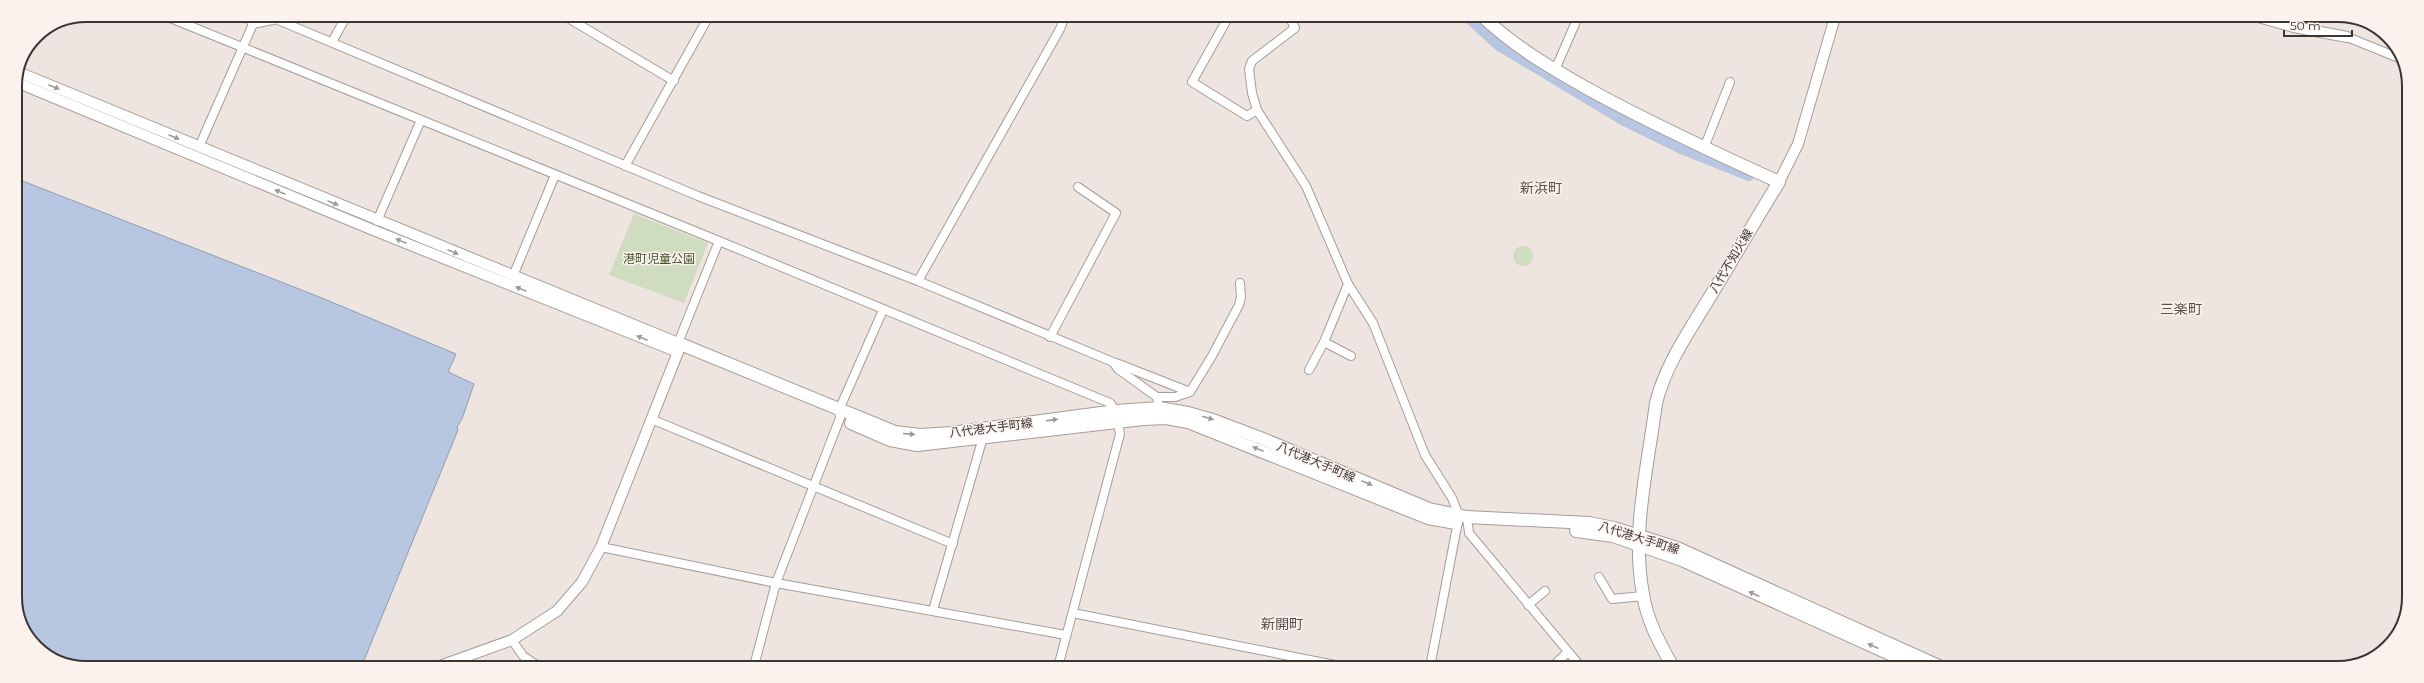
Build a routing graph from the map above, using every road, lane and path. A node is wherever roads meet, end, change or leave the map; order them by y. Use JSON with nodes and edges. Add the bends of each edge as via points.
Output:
{"nodes":[{"id":1,"x":180,"y":22,"type":"edge"},
{"id":2,"x":263,"y":22,"type":"edge"},
{"id":3,"x":284,"y":22,"type":"edge"},
{"id":4,"x":343,"y":22,"type":"edge"},
{"id":5,"x":573,"y":22,"type":"edge"},
{"id":6,"x":706,"y":22,"type":"edge"},
{"id":7,"x":1063,"y":22,"type":"edge"},
{"id":8,"x":1226,"y":22,"type":"edge"},
{"id":9,"x":1293,"y":22,"type":"edge"},
{"id":10,"x":1488,"y":22,"type":"edge"},
{"id":11,"x":1576,"y":22,"type":"edge"},
{"id":12,"x":1834,"y":22,"type":"edge"},
{"id":13,"x":2287,"y":22,"type":"edge"},
{"id":14,"x":253,"y":24,"type":"joint"},
{"id":15,"x":2347,"y":37,"type":"joint"},
{"id":16,"x":332,"y":42,"type":"junction"},
{"id":17,"x":242,"y":48,"type":"junction"},
{"id":18,"x":2394,"y":56,"type":"edge"},
{"id":19,"x":1554,"y":70,"type":"junction"},
{"id":20,"x":23,"y":74,"type":"edge"},
{"id":21,"x":674,"y":81,"type":"junction"},
{"id":22,"x":1730,"y":82,"type":"dead end"},
{"id":23,"x":22,"y":85,"type":"edge"},
{"id":24,"x":1257,"y":110,"type":"junction"},
{"id":25,"x":421,"y":120,"type":"junction"},
{"id":26,"x":199,"y":147,"type":"junction"},
{"id":27,"x":1704,"y":148,"type":"junction"},
{"id":28,"x":625,"y":166,"type":"junction"},
{"id":29,"x":555,"y":175,"type":"junction"},
{"id":30,"x":1779,"y":182,"type":"junction"},
{"id":31,"x":1078,"y":187,"type":"dead end"},
{"id":32,"x":377,"y":221,"type":"junction"},
{"id":33,"x":718,"y":241,"type":"junction"},
{"id":34,"x":513,"y":276,"type":"junction"},
{"id":35,"x":918,"y":281,"type":"junction"},
{"id":36,"x":1240,"y":283,"type":"dead end"},
{"id":37,"x":1348,"y":284,"type":"junction"},
{"id":38,"x":883,"y":310,"type":"junction"},
{"id":39,"x":1050,"y":337,"type":"junction"},
{"id":40,"x":1324,"y":342,"type":"junction"},
{"id":41,"x":678,"y":348,"type":"junction"},
{"id":42,"x":1351,"y":356,"type":"dead end"},
{"id":43,"x":1113,"y":362,"type":"junction"},
{"id":44,"x":1309,"y":370,"type":"dead end"},
{"id":45,"x":1190,"y":392,"type":"junction"},
{"id":46,"x":1158,"y":402,"type":"junction"},
{"id":47,"x":840,"y":414,"type":"junction"},
{"id":48,"x":1117,"y":416,"type":"junction"},
{"id":49,"x":651,"y":419,"type":"junction"},
{"id":50,"x":984,"y":433,"type":"junction"},
{"id":51,"x":814,"y":485,"type":"junction"},
{"id":52,"x":1463,"y":520,"type":"junction"},
{"id":53,"x":1639,"y":540,"type":"junction"},
{"id":54,"x":953,"y":544,"type":"junction"},
{"id":55,"x":601,"y":547,"type":"junction"},
{"id":56,"x":1599,"y":577,"type":"dead end"},
{"id":57,"x":776,"y":583,"type":"junction"},
{"id":58,"x":1545,"y":591,"type":"dead end"},
{"id":59,"x":1643,"y":596,"type":"junction"},
{"id":60,"x":1528,"y":604,"type":"junction"},
{"id":61,"x":933,"y":610,"type":"junction"},
{"id":62,"x":1073,"y":613,"type":"junction"},
{"id":63,"x":1066,"y":635,"type":"junction"},
{"id":64,"x":512,"y":640,"type":"junction"},
{"id":65,"x":1568,"y":652,"type":"junction"},
{"id":66,"x":454,"y":661,"type":"edge"},
{"id":67,"x":530,"y":661,"type":"edge"},
{"id":68,"x":755,"y":661,"type":"edge"},
{"id":69,"x":1060,"y":661,"type":"edge"},
{"id":70,"x":1316,"y":661,"type":"edge"},
{"id":71,"x":1431,"y":661,"type":"edge"},
{"id":72,"x":1558,"y":661,"type":"edge"},
{"id":73,"x":1576,"y":661,"type":"edge"},
{"id":74,"x":1670,"y":661,"type":"edge"},
{"id":75,"x":1906,"y":661,"type":"edge"},
{"id":76,"x":1925,"y":661,"type":"edge"}],
"edges":[{"from":1,"to":17,"type":"street"},
{"from":2,"to":14,"type":"street"},
{"from":3,"to":16,"type":"street"},
{"from":4,"to":16,"type":"street"},
{"from":5,"to":21,"type":"street"},
{"from":6,"to":21,"type":"street"},
{"from":7,"to":35,"type":"street"},
{"from":8,"to":24,"type":"street","via":[[1192,82],[1247,116]]},
{"from":9,"to":24,"type":"street","via":[[1295,28],[1252,61],[1249,69]]},
{"from":10,"to":19,"type":"main road","via":[[1507,40]]},
{"from":11,"to":19,"type":"street"},
{"from":12,"to":30,"type":"street","via":[[1798,144]]},
{"from":13,"to":15,"type":"street"},
{"from":14,"to":17,"type":"street"},
{"from":15,"to":18,"type":"street"},
{"from":16,"to":28,"type":"street"},
{"from":17,"to":25,"type":"street"},
{"from":17,"to":26,"type":"street"},
{"from":19,"to":27,"type":"main road"},
{"from":20,"to":26,"type":"street","one_way":true},
{"from":21,"to":28,"type":"street"},
{"from":22,"to":27,"type":"street"},
{"from":41,"to":23,"type":"street","one_way":true,"via":[[373,230]]},
{"from":24,"to":37,"type":"street","via":[[1306,186]]},
{"from":25,"to":29,"type":"street"},
{"from":25,"to":32,"type":"street"},
{"from":26,"to":32,"type":"street","one_way":true},
{"from":27,"to":30,"type":"main road"},
{"from":28,"to":35,"type":"street"},
{"from":29,"to":33,"type":"street"},
{"from":29,"to":34,"type":"street"},
{"from":30,"to":53,"type":"main road","name":"八代不知火線","via":[[1687,334],[1660,389]]},
{"from":31,"to":39,"type":"street","via":[[1116,213]]},
{"from":32,"to":34,"type":"street","one_way":true},
{"from":33,"to":38,"type":"street"},
{"from":33,"to":41,"type":"street"},
{"from":34,"to":41,"type":"street"},
{"from":35,"to":39,"type":"street"},
{"from":36,"to":45,"type":"street","via":[[1242,297],[1239,304]]},
{"from":37,"to":40,"type":"street"},
{"from":37,"to":52,"type":"street","via":[[1373,323],[1424,455]]},
{"from":38,"to":47,"type":"street"},
{"from":38,"to":48,"type":"street","via":[[1110,403]]},
{"from":39,"to":43,"type":"street"},
{"from":40,"to":42,"type":"street"},
{"from":40,"to":44,"type":"street"},
{"from":41,"to":47,"type":"main road","name":"八代港大手町線"},
{"from":41,"to":49,"type":"street"},
{"from":43,"to":45,"type":"street"},
{"from":43,"to":46,"type":"street"},
{"from":45,"to":46,"type":"street"},
{"from":46,"to":48,"type":"main road","name":"八代港大手町線"},
{"from":46,"to":52,"type":"main road","name":"八代港大手町線","one_way":true,"via":[[1213,420],[1429,509]]},
{"from":47,"to":50,"type":"main road","name":"八代港大手町線","via":[[890,440],[917,445]]},
{"from":47,"to":51,"type":"street"},
{"from":48,"to":50,"type":"main road","name":"八代港大手町線"},
{"from":52,"to":48,"type":"main road","name":"八代港大手町線","one_way":true,"via":[[1428,518],[1188,422],[1166,418]]},
{"from":48,"to":62,"type":"street","via":[[1120,434]]},
{"from":49,"to":51,"type":"street"},
{"from":49,"to":55,"type":"street"},
{"from":50,"to":54,"type":"street"},
{"from":51,"to":54,"type":"street"},
{"from":51,"to":57,"type":"street"},
{"from":52,"to":53,"type":"main road","name":"八代港大手町線","via":[[1589,523],[1614,528]]},
{"from":52,"to":60,"type":"street","via":[[1469,533]]},
{"from":52,"to":71,"type":"street"},
{"from":53,"to":59,"type":"main road","name":"八代不知火線"},
{"from":75,"to":53,"type":"main road","name":"八代港大手町線","one_way":true},
{"from":53,"to":76,"type":"main road","name":"八代港大手町線","via":[[1677,548]]},
{"from":54,"to":61,"type":"street"},
{"from":55,"to":57,"type":"street"},
{"from":55,"to":64,"type":"street","via":[[582,582],[556,611]]},
{"from":56,"to":59,"type":"street","via":[[1612,599]]},
{"from":57,"to":61,"type":"street"},
{"from":57,"to":68,"type":"street"},
{"from":58,"to":60,"type":"street"},
{"from":59,"to":74,"type":"main road","name":"八代不知火線","via":[[1654,634]]},
{"from":60,"to":65,"type":"street"},
{"from":61,"to":63,"type":"street"},
{"from":62,"to":63,"type":"street"},
{"from":62,"to":70,"type":"street"},
{"from":63,"to":69,"type":"street"},
{"from":64,"to":66,"type":"street"},
{"from":64,"to":67,"type":"street","via":[[523,656]]},
{"from":65,"to":72,"type":"street"},
{"from":65,"to":73,"type":"street"}]}
